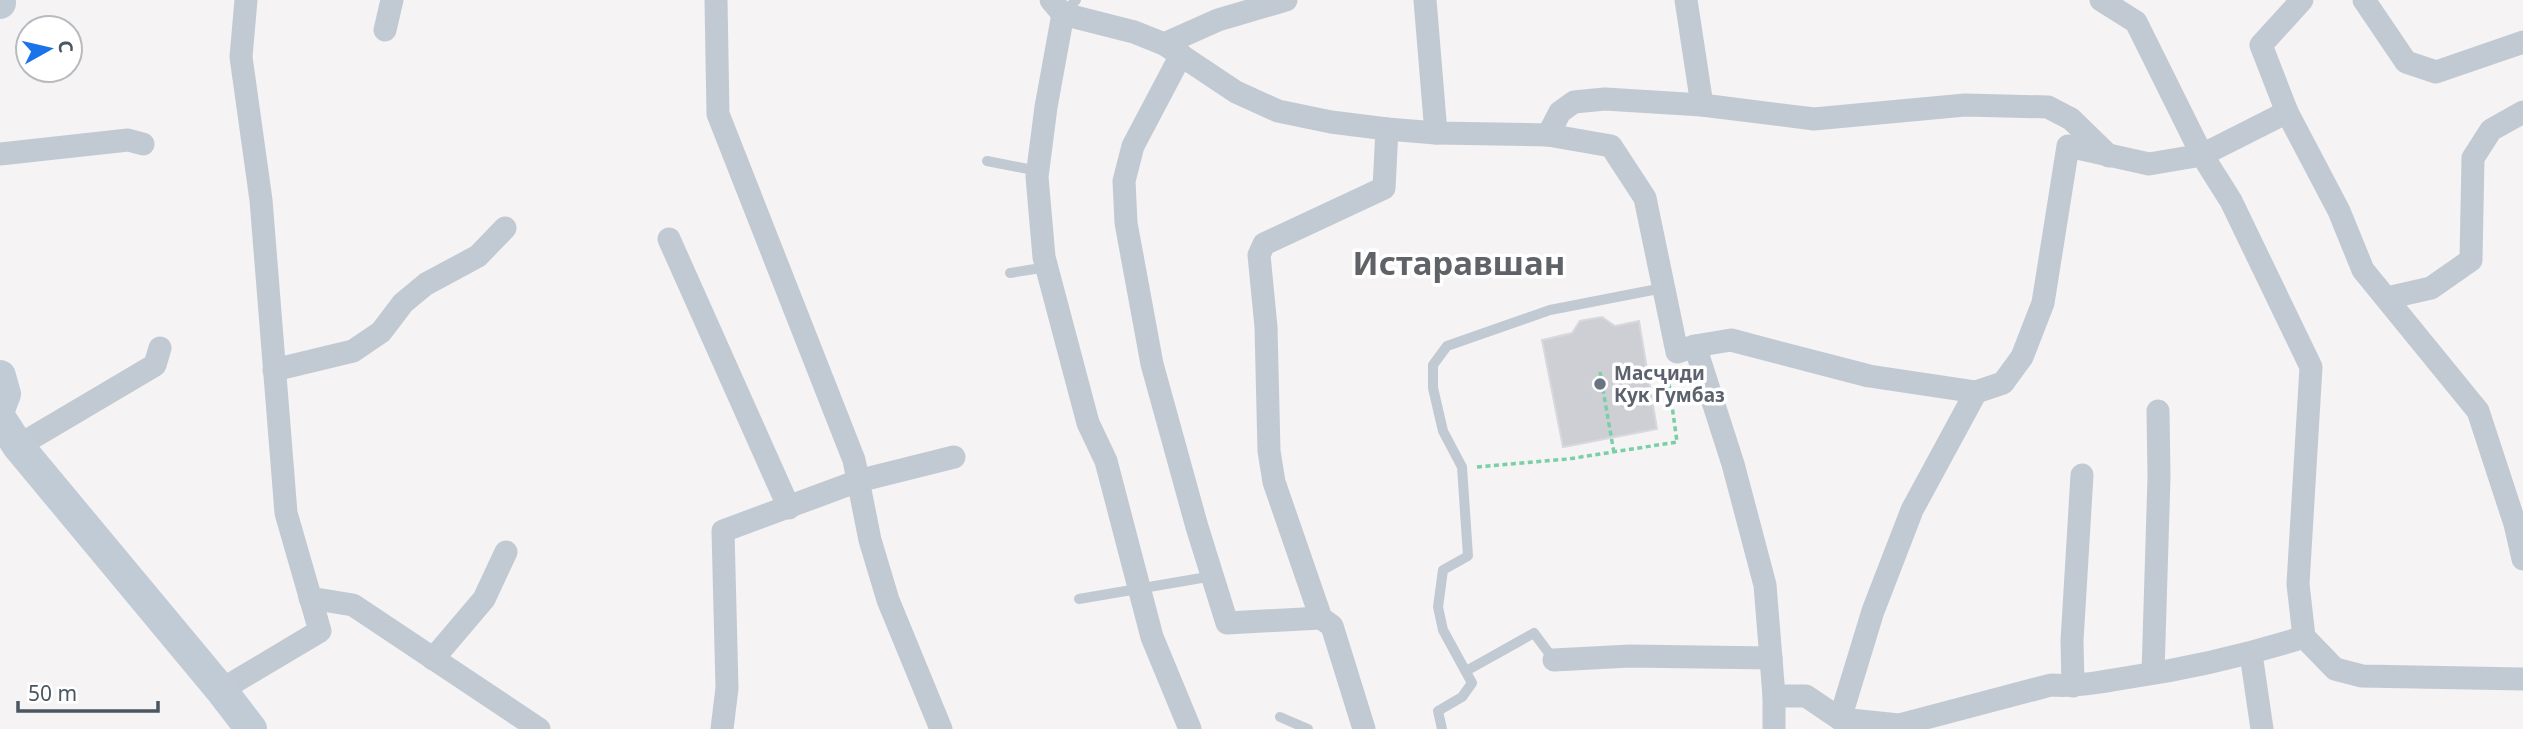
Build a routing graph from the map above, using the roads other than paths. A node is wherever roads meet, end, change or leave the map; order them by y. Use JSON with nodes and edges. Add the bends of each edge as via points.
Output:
{"nodes":[{"id":1,"x":246,"y":0,"type":"edge"},
{"id":2,"x":392,"y":0,"type":"edge"},
{"id":3,"x":716,"y":0,"type":"edge"},
{"id":4,"x":1286,"y":0,"type":"edge"},
{"id":5,"x":1425,"y":0,"type":"edge"},
{"id":6,"x":1686,"y":0,"type":"edge"},
{"id":7,"x":2101,"y":0,"type":"edge"},
{"id":8,"x":2302,"y":0,"type":"edge"},
{"id":9,"x":2364,"y":0,"type":"edge"},
{"id":10,"x":1063,"y":5,"type":"edge"},
{"id":11,"x":385,"y":30,"type":"dead end"},
{"id":12,"x":2523,"y":41,"type":"edge"},
{"id":13,"x":1172,"y":49,"type":"junction"},
{"id":14,"x":1702,"y":105,"type":"junction"},
{"id":15,"x":2287,"y":112,"type":"junction"},
{"id":16,"x":2523,"y":112,"type":"edge"},
{"id":17,"x":1387,"y":129,"type":"junction"},
{"id":18,"x":1436,"y":133,"type":"junction"},
{"id":19,"x":1548,"y":135,"type":"junction"},
{"id":20,"x":144,"y":144,"type":"dead end"},
{"id":21,"x":0,"y":154,"type":"edge"},
{"id":22,"x":2202,"y":155,"type":"junction"},
{"id":23,"x":2109,"y":156,"type":"junction"},
{"id":24,"x":987,"y":161,"type":"dead end"},
{"id":25,"x":1038,"y":171,"type":"junction"},
{"id":26,"x":505,"y":228,"type":"dead end"},
{"id":27,"x":669,"y":239,"type":"dead end"},
{"id":28,"x":1046,"y":267,"type":"junction"},
{"id":29,"x":1010,"y":273,"type":"dead end"},
{"id":30,"x":1663,"y":288,"type":"junction"},
{"id":31,"x":2387,"y":298,"type":"junction"},
{"id":32,"x":160,"y":348,"type":"dead end"},
{"id":33,"x":1686,"y":349,"type":"junction"},
{"id":34,"x":274,"y":370,"type":"junction"},
{"id":35,"x":0,"y":376,"type":"edge"},
{"id":36,"x":1976,"y":392,"type":"junction"},
{"id":37,"x":0,"y":407,"type":"edge"},
{"id":38,"x":2158,"y":411,"type":"dead end"},
{"id":39,"x":0,"y":418,"type":"edge"},
{"id":40,"x":18,"y":446,"type":"junction"},
{"id":41,"x":954,"y":457,"type":"dead end"},
{"id":42,"x":2082,"y":475,"type":"dead end"},
{"id":43,"x":858,"y":481,"type":"junction"},
{"id":44,"x":789,"y":508,"type":"junction"},
{"id":45,"x":506,"y":552,"type":"dead end"},
{"id":46,"x":2523,"y":559,"type":"edge"},
{"id":47,"x":1213,"y":576,"type":"junction"},
{"id":48,"x":1140,"y":590,"type":"junction"},
{"id":49,"x":310,"y":598,"type":"junction"},
{"id":50,"x":1079,"y":599,"type":"dead end"},
{"id":51,"x":1321,"y":618,"type":"junction"},
{"id":52,"x":2304,"y":637,"type":"junction"},
{"id":53,"x":2251,"y":654,"type":"junction"},
{"id":54,"x":433,"y":659,"type":"junction"},
{"id":55,"x":1771,"y":659,"type":"junction"},
{"id":56,"x":1554,"y":660,"type":"joint"},
{"id":57,"x":1466,"y":671,"type":"junction"},
{"id":58,"x":2154,"y":673,"type":"junction"},
{"id":59,"x":2523,"y":679,"type":"edge"},
{"id":60,"x":2073,"y":686,"type":"junction"},
{"id":61,"x":221,"y":690,"type":"junction"},
{"id":62,"x":1774,"y":696,"type":"junction"},
{"id":63,"x":1280,"y":717,"type":"dead end"},
{"id":64,"x":1840,"y":719,"type":"junction"},
{"id":65,"x":251,"y":729,"type":"edge"},
{"id":66,"x":539,"y":729,"type":"edge"},
{"id":67,"x":722,"y":729,"type":"edge"},
{"id":68,"x":942,"y":729,"type":"edge"},
{"id":69,"x":1190,"y":729,"type":"edge"},
{"id":70,"x":1308,"y":729,"type":"edge"},
{"id":71,"x":1364,"y":729,"type":"edge"},
{"id":72,"x":1442,"y":729,"type":"edge"},
{"id":73,"x":1774,"y":729,"type":"edge"},
{"id":74,"x":2262,"y":729,"type":"edge"}],
"edges":[{"from":1,"to":34,"type":"street","via":[[241,57],[261,200]]},
{"from":2,"to":11,"type":"street"},
{"from":3,"to":43,"type":"street","via":[[718,114],[854,460]]},
{"from":4,"to":13,"type":"street","via":[[1218,20]]},
{"from":5,"to":18,"type":"street"},
{"from":6,"to":14,"type":"street"},
{"from":7,"to":22,"type":"street","via":[[2136,22]]},
{"from":8,"to":15,"type":"street","via":[[2260,45]]},
{"from":9,"to":12,"type":"street","via":[[2406,62],[2436,72]]},
{"from":10,"to":13,"type":"street"},
{"from":10,"to":25,"type":"street"},
{"from":13,"to":17,"type":"street","via":[[1236,92],[1278,111]]},
{"from":13,"to":47,"type":"street","via":[[1133,146],[1124,181],[1126,223],[1152,365]]},
{"from":14,"to":19,"type":"street","via":[[1605,99],[1574,102],[1560,112]]},
{"from":14,"to":23,"type":"street","via":[[1814,119],[1965,105],[2048,107],[2071,119]]},
{"from":15,"to":22,"type":"street"},
{"from":15,"to":31,"type":"street","via":[[2339,211],[2363,270]]},
{"from":16,"to":31,"type":"street","via":[[2491,130],[2473,158],[2471,260],[2431,288]]},
{"from":17,"to":18,"type":"street"},
{"from":17,"to":51,"type":"street","via":[[1384,188],[1264,244],[1259,255],[1274,482]]},
{"from":18,"to":19,"type":"street"},
{"from":19,"to":30,"type":"street","via":[[1611,146],[1645,198]]},
{"from":20,"to":21,"type":"street","via":[[128,140]]},
{"from":22,"to":23,"type":"street","via":[[2149,164]]},
{"from":22,"to":52,"type":"street","via":[[2231,201],[2311,366],[2298,584]]},
{"from":23,"to":36,"type":"street","via":[[2068,146],[2043,303],[2022,358],[2003,383]]},
{"from":24,"to":25,"type":"lane"},
{"from":25,"to":28,"type":"street"},
{"from":26,"to":34,"type":"street","via":[[478,256],[426,284],[403,303],[381,332],[353,351]]},
{"from":27,"to":44,"type":"street"},
{"from":28,"to":29,"type":"lane"},
{"from":28,"to":48,"type":"street"},
{"from":30,"to":33,"type":"street"},
{"from":30,"to":57,"type":"lane","via":[[1550,310],[1447,346],[1433,365],[1443,431],[1462,467],[1468,556],[1443,570],[1438,607],[1443,630]]},
{"from":31,"to":46,"type":"street","via":[[2478,411]]},
{"from":32,"to":40,"type":"street","via":[[155,365]]},
{"from":33,"to":36,"type":"street","via":[[1731,340],[1869,376]]},
{"from":33,"to":55,"type":"street","via":[[1733,464],[1765,585]]},
{"from":34,"to":49,"type":"street","via":[[286,513]]},
{"from":35,"to":37,"type":"main road","via":[[5,394]]},
{"from":36,"to":64,"type":"street","via":[[1912,510],[1873,611]]},
{"from":38,"to":58,"type":"street"},
{"from":39,"to":40,"type":"main road"},
{"from":40,"to":61,"type":"main road"},
{"from":41,"to":43,"type":"street"},
{"from":42,"to":60,"type":"street"},
{"from":43,"to":44,"type":"street"},
{"from":43,"to":68,"type":"street","via":[[888,600]]},
{"from":44,"to":67,"type":"street","via":[[723,531],[727,688]]},
{"from":45,"to":54,"type":"street","via":[[484,599]]},
{"from":47,"to":48,"type":"lane"},
{"from":47,"to":51,"type":"street","via":[[1227,623]]},
{"from":48,"to":50,"type":"lane"},
{"from":48,"to":69,"type":"street","via":[[1152,637]]},
{"from":49,"to":54,"type":"street","via":[[353,605]]},
{"from":49,"to":61,"type":"street","via":[[320,631]]},
{"from":51,"to":71,"type":"street","via":[[1332,626]]},
{"from":52,"to":53,"type":"street"},
{"from":52,"to":59,"type":"street","via":[[2335,668],[2362,676]]},
{"from":53,"to":58,"type":"street"},
{"from":53,"to":74,"type":"street"},
{"from":54,"to":66,"type":"street"},
{"from":55,"to":56,"type":"street","via":[[1630,656]]},
{"from":55,"to":62,"type":"street"},
{"from":56,"to":57,"type":"lane","via":[[1534,634]]},
{"from":57,"to":72,"type":"lane","via":[[1472,683],[1462,697],[1438,711]]},
{"from":58,"to":60,"type":"street"},
{"from":60,"to":64,"type":"street","via":[[2052,685],[1899,725]]},
{"from":61,"to":65,"type":"main road"},
{"from":62,"to":64,"type":"street","via":[[1806,696]]},
{"from":62,"to":73,"type":"street"},
{"from":63,"to":70,"type":"lane"}]}
